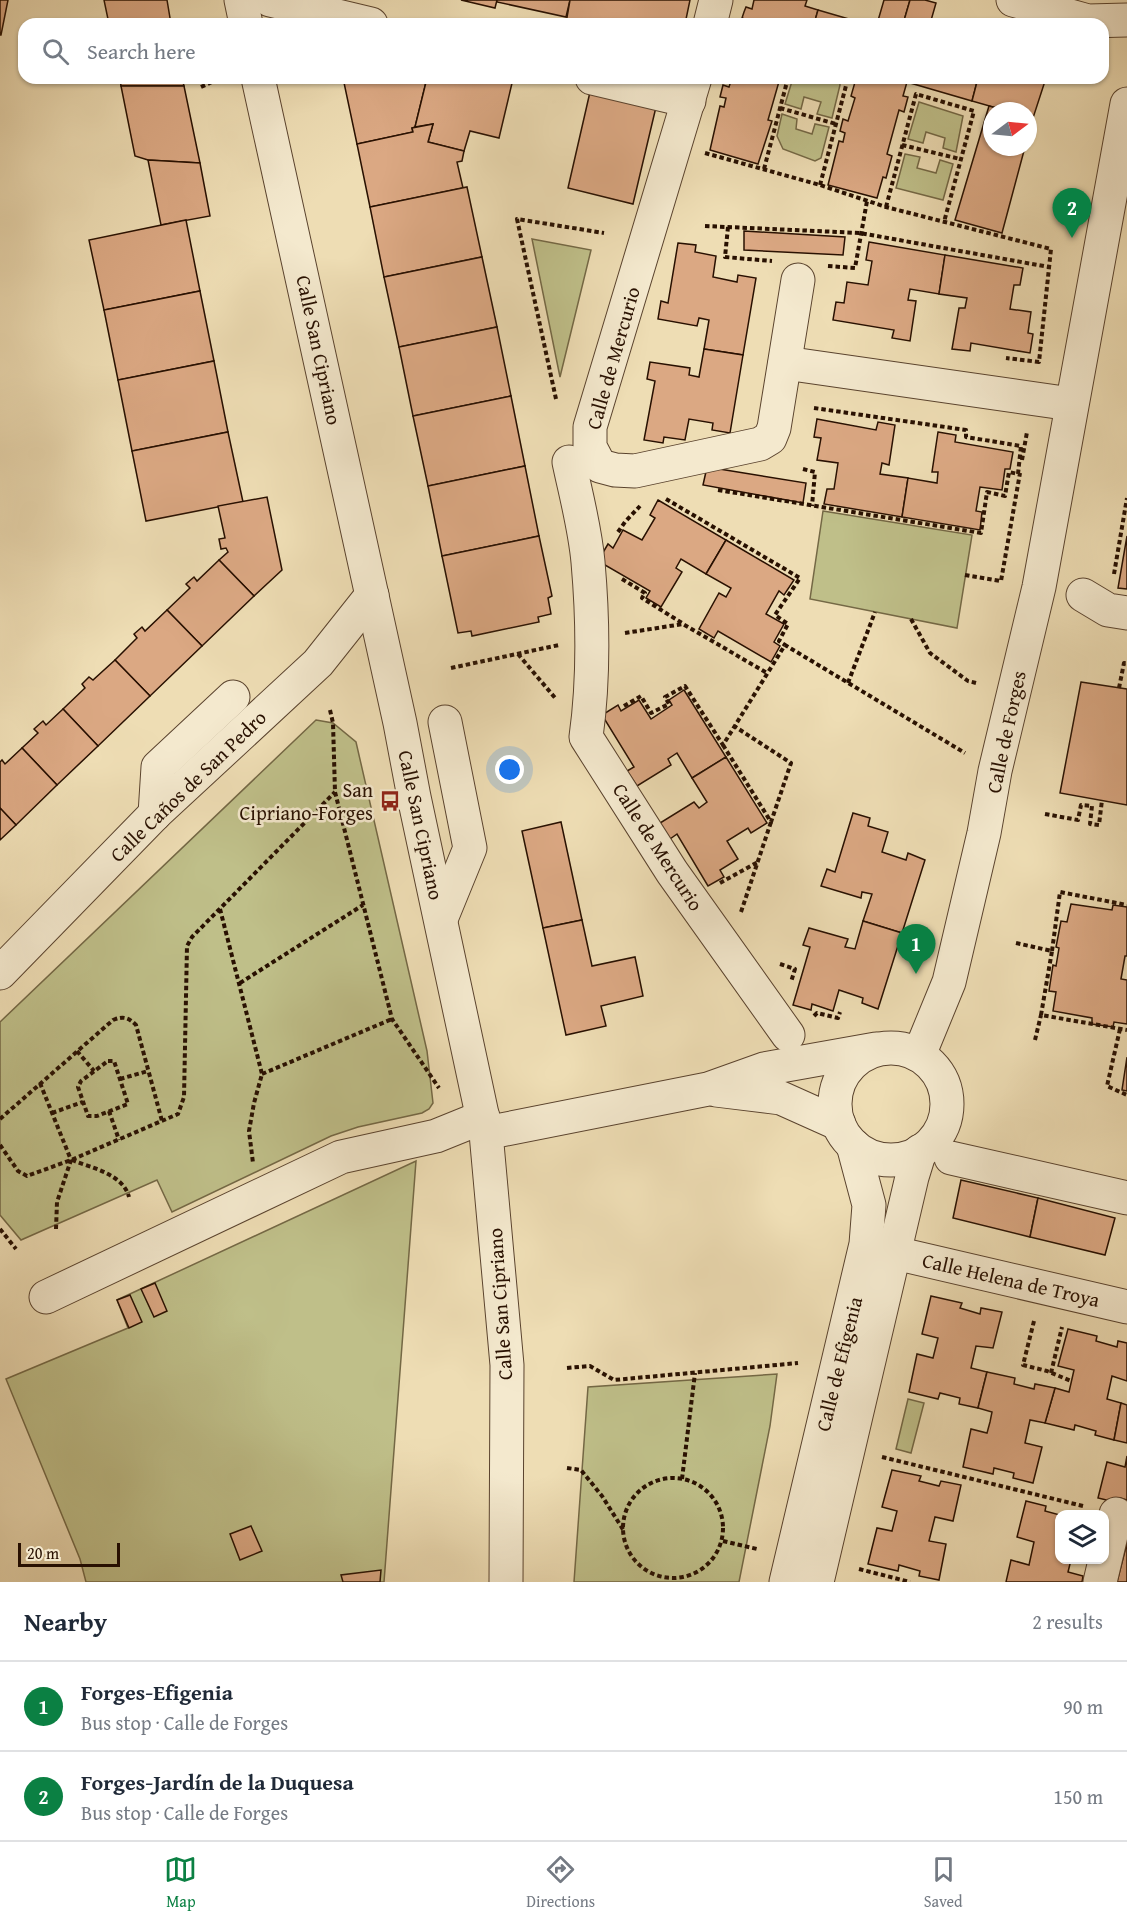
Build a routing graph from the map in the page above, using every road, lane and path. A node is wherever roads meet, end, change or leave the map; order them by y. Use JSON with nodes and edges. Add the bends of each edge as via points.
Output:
{"nodes":[{"id":1,"x":241,"y":0,"type":"edge"},
{"id":2,"x":270,"y":0,"type":"edge"},
{"id":3,"x":717,"y":0,"type":"edge"},
{"id":4,"x":1013,"y":0,"type":"edge"},
{"id":5,"x":245,"y":18,"type":"edge"},
{"id":6,"x":346,"y":18,"type":"edge"},
{"id":7,"x":712,"y":18,"type":"edge"},
{"id":8,"x":1077,"y":18,"type":"edge"},
{"id":9,"x":1109,"y":20,"type":"edge"},
{"id":10,"x":1127,"y":20,"type":"edge"},
{"id":11,"x":208,"y":84,"type":"edge"},
{"id":12,"x":259,"y":84,"type":"edge"},
{"id":13,"x":642,"y":84,"type":"edge"},
{"id":14,"x":786,"y":84,"type":"edge"},
{"id":15,"x":846,"y":84,"type":"edge"},
{"id":16,"x":201,"y":87,"type":"dead end"},
{"id":17,"x":692,"y":90,"type":"edge"},
{"id":18,"x":1127,"y":104,"type":"edge"},
{"id":19,"x":780,"y":108,"type":"junction"},
{"id":20,"x":836,"y":124,"type":"junction"},
{"id":21,"x":902,"y":145,"type":"junction"},
{"id":22,"x":704,"y":153,"type":"dead end"},
{"id":23,"x":960,"y":159,"type":"junction"},
{"id":24,"x":764,"y":169,"type":"junction"},
{"id":25,"x":820,"y":185,"type":"junction"},
{"id":26,"x":886,"y":207,"type":"junction"},
{"id":27,"x":944,"y":222,"type":"junction"},
{"id":28,"x":705,"y":226,"type":"dead end"},
{"id":29,"x":604,"y":233,"type":"dead end"},
{"id":30,"x":1049,"y":267,"type":"junction"},
{"id":31,"x":798,"y":280,"type":"dead end"},
{"id":32,"x":1039,"y":362,"type":"dead end"},
{"id":33,"x":785,"y":363,"type":"junction"},
{"id":34,"x":556,"y":399,"type":"dead end"},
{"id":35,"x":1071,"y":404,"type":"junction"},
{"id":36,"x":814,"y":408,"type":"dead end"},
{"id":37,"x":1029,"y":420,"type":"dead end"},
{"id":38,"x":569,"y":462,"type":"dead end"},
{"id":39,"x":803,"y":469,"type":"dead end"},
{"id":40,"x":709,"y":489,"type":"dead end"},
{"id":41,"x":658,"y":494,"type":"dead end"},
{"id":42,"x":1127,"y":498,"type":"edge"},
{"id":43,"x":812,"y":506,"type":"junction"},
{"id":44,"x":588,"y":560,"type":"junction"},
{"id":45,"x":966,"y":575,"type":"dead end"},
{"id":46,"x":372,"y":595,"type":"junction"},
{"id":47,"x":1106,"y":606,"type":"edge"},
{"id":48,"x":875,"y":612,"type":"dead end"},
{"id":49,"x":911,"y":619,"type":"dead end"},
{"id":50,"x":683,"y":624,"type":"junction"},
{"id":51,"x":592,"y":638,"type":"junction"},
{"id":52,"x":785,"y":645,"type":"junction"},
{"id":53,"x":518,"y":654,"type":"junction"},
{"id":54,"x":1127,"y":664,"type":"edge"},
{"id":55,"x":451,"y":668,"type":"dead end"},
{"id":56,"x":767,"y":673,"type":"junction"},
{"id":57,"x":848,"y":683,"type":"junction"},
{"id":58,"x":976,"y":683,"type":"dead end"},
{"id":59,"x":1119,"y":688,"type":"dead end"},
{"id":60,"x":233,"y":697,"type":"dead end"},
{"id":61,"x":330,"y":710,"type":"dead end"},
{"id":62,"x":445,"y":722,"type":"dead end"},
{"id":63,"x":588,"y":726,"type":"junction"},
{"id":64,"x":734,"y":726,"type":"junction"},
{"id":65,"x":723,"y":745,"type":"junction"},
{"id":66,"x":994,"y":771,"type":"junction"},
{"id":67,"x":335,"y":792,"type":"junction"},
{"id":68,"x":1102,"y":800,"type":"dead end"},
{"id":69,"x":155,"y":814,"type":"junction"},
{"id":70,"x":1045,"y":814,"type":"dead end"},
{"id":71,"x":771,"y":822,"type":"junction"},
{"id":72,"x":758,"y":861,"type":"junction"},
{"id":73,"x":692,"y":900,"type":"junction"},
{"id":74,"x":363,"y":905,"type":"junction"},
{"id":75,"x":1124,"y":905,"type":"edge"},
{"id":76,"x":220,"y":909,"type":"junction"},
{"id":77,"x":741,"y":914,"type":"dead end"},
{"id":78,"x":441,"y":920,"type":"junction"},
{"id":79,"x":1016,"y":943,"type":"dead end"},
{"id":80,"x":1052,"y":951,"type":"junction"},
{"id":81,"x":0,"y":973,"type":"edge"},
{"id":82,"x":239,"y":984,"type":"junction"},
{"id":83,"x":1041,"y":1015,"type":"junction"},
{"id":84,"x":392,"y":1019,"type":"junction"},
{"id":85,"x":1120,"y":1029,"type":"junction"},
{"id":86,"x":1127,"y":1030,"type":"edge"},
{"id":87,"x":788,"y":1035,"type":"dead end"},
{"id":88,"x":1035,"y":1040,"type":"dead end"},
{"id":89,"x":876,"y":1049,"type":"junction"},
{"id":90,"x":77,"y":1051,"type":"junction"},
{"id":91,"x":919,"y":1055,"type":"junction"},
{"id":92,"x":94,"y":1071,"type":"junction"},
{"id":93,"x":148,"y":1071,"type":"junction"},
{"id":94,"x":262,"y":1074,"type":"junction"},
{"id":95,"x":120,"y":1079,"type":"junction"},
{"id":96,"x":40,"y":1083,"type":"junction"},
{"id":97,"x":439,"y":1088,"type":"dead end"},
{"id":98,"x":708,"y":1089,"type":"junction"},
{"id":99,"x":1127,"y":1095,"type":"edge"},
{"id":100,"x":83,"y":1101,"type":"junction"},
{"id":101,"x":110,"y":1112,"type":"junction"},
{"id":102,"x":52,"y":1113,"type":"junction"},
{"id":103,"x":0,"y":1119,"type":"edge"},
{"id":104,"x":162,"y":1121,"type":"junction"},
{"id":105,"x":484,"y":1125,"type":"junction"},
{"id":106,"x":846,"y":1134,"type":"junction"},
{"id":107,"x":119,"y":1140,"type":"junction"},
{"id":108,"x":0,"y":1145,"type":"edge"},
{"id":109,"x":936,"y":1155,"type":"junction"},
{"id":110,"x":71,"y":1160,"type":"junction"},
{"id":111,"x":254,"y":1172,"type":"dead end"},
{"id":112,"x":129,"y":1197,"type":"dead end"},
{"id":113,"x":1127,"y":1198,"type":"edge"},
{"id":114,"x":0,"y":1229,"type":"edge"},
{"id":115,"x":56,"y":1229,"type":"dead end"},
{"id":116,"x":16,"y":1249,"type":"dead end"},
{"id":117,"x":896,"y":1253,"type":"junction"},
{"id":118,"x":46,"y":1297,"type":"dead end"},
{"id":119,"x":1127,"y":1307,"type":"edge"},
{"id":120,"x":1037,"y":1311,"type":"dead end"},
{"id":121,"x":1064,"y":1318,"type":"dead end"},
{"id":122,"x":798,"y":1364,"type":"dead end"},
{"id":123,"x":567,"y":1368,"type":"dead end"},
{"id":124,"x":695,"y":1373,"type":"junction"},
{"id":125,"x":1051,"y":1373,"type":"junction"},
{"id":126,"x":1071,"y":1381,"type":"dead end"},
{"id":127,"x":882,"y":1457,"type":"dead end"},
{"id":128,"x":567,"y":1468,"type":"dead end"},
{"id":129,"x":682,"y":1479,"type":"junction"},
{"id":130,"x":1116,"y":1514,"type":"joint"},
{"id":131,"x":624,"y":1531,"type":"junction"},
{"id":132,"x":722,"y":1541,"type":"junction"},
{"id":133,"x":757,"y":1549,"type":"dead end"},
{"id":134,"x":859,"y":1569,"type":"dead end"},
{"id":135,"x":665,"y":1580,"type":"edge"},
{"id":136,"x":506,"y":1582,"type":"edge"},
{"id":137,"x":786,"y":1582,"type":"edge"},
{"id":138,"x":817,"y":1582,"type":"edge"},
{"id":139,"x":909,"y":1582,"type":"edge"},
{"id":140,"x":1100,"y":1582,"type":"edge"}],
"edges":[{"from":1,"to":5,"type":"street"},
{"from":2,"to":6,"type":"street"},
{"from":3,"to":7,"type":"street"},
{"from":4,"to":8,"type":"street"},
{"from":9,"to":10,"type":"street"},
{"from":11,"to":16,"type":"path"},
{"from":12,"to":46,"type":"street","name":"Calle San Cipriano"},
{"from":13,"to":17,"type":"street"},
{"from":14,"to":19,"type":"path"},
{"from":15,"to":20,"type":"path"},
{"from":17,"to":33,"type":"street","name":"Calle de Mercurio","via":[[590,427],[590,447],[600,466],[635,471],[760,444],[770,438],[774,428]]},
{"from":18,"to":35,"type":"street","name":"Calle de Forges"},
{"from":19,"to":20,"type":"path"},
{"from":19,"to":24,"type":"path"},
{"from":20,"to":25,"type":"path"},
{"from":21,"to":23,"type":"path"},
{"from":21,"to":23,"type":"path","via":[[916,94],[974,111]]},
{"from":21,"to":26,"type":"path"},
{"from":22,"to":24,"type":"path"},
{"from":23,"to":27,"type":"path"},
{"from":24,"to":25,"type":"path"},
{"from":25,"to":26,"type":"path"},
{"from":26,"to":27,"type":"path"},
{"from":27,"to":30,"type":"path","via":[[1051,249]]},
{"from":28,"to":30,"type":"path","via":[[861,233]]},
{"from":29,"to":34,"type":"path","via":[[517,219]]},
{"from":30,"to":32,"type":"path"},
{"from":31,"to":33,"type":"street"},
{"from":33,"to":35,"type":"street"},
{"from":35,"to":66,"type":"street","name":"Calle de Forges","via":[[1039,587]]},
{"from":36,"to":43,"type":"path","via":[[966,430],[966,437],[1021,446],[1018,474],[1009,472],[1005,496],[987,492],[981,533]]},
{"from":37,"to":45,"type":"path","via":[[1001,581]]},
{"from":38,"to":44,"type":"street"},
{"from":39,"to":43,"type":"path","via":[[815,472]]},
{"from":40,"to":43,"type":"path"},
{"from":41,"to":52,"type":"path","via":[[800,578],[776,615],[789,624],[779,641]]},
{"from":42,"to":47,"type":"path"},
{"from":44,"to":50,"type":"path","via":[[645,593],[642,598]]},
{"from":44,"to":51,"type":"street"},
{"from":46,"to":69,"type":"street","name":"Calle Caños de San Pedro","via":[[318,663]]},
{"from":46,"to":78,"type":"street","name":"Calle San Cipriano"},
{"from":48,"to":57,"type":"path"},
{"from":49,"to":58,"type":"path","via":[[930,653]]},
{"from":50,"to":51,"type":"path"},
{"from":50,"to":56,"type":"path"},
{"from":51,"to":53,"type":"path"},
{"from":51,"to":63,"type":"street"},
{"from":52,"to":56,"type":"path"},
{"from":52,"to":57,"type":"path"},
{"from":53,"to":55,"type":"path"},
{"from":53,"to":63,"type":"path"},
{"from":54,"to":59,"type":"path","via":[[1124,663]]},
{"from":56,"to":64,"type":"path"},
{"from":57,"to":66,"type":"path"},
{"from":60,"to":69,"type":"street","via":[[158,767]]},
{"from":61,"to":67,"type":"path"},
{"from":62,"to":78,"type":"street","via":[[470,848]]},
{"from":63,"to":65,"type":"path","via":[[618,701],[621,708],[641,696],[651,713],[669,704],[665,697],[685,686]]},
{"from":63,"to":73,"type":"street","name":"Calle de Mercurio"},
{"from":64,"to":65,"type":"path"},
{"from":64,"to":71,"type":"path","via":[[791,763]]},
{"from":65,"to":71,"type":"path"},
{"from":66,"to":91,"type":"street","name":"Calle de Forges","via":[[984,833],[949,982]]},
{"from":67,"to":74,"type":"path"},
{"from":67,"to":76,"type":"path"},
{"from":68,"to":70,"type":"path","via":[[1099,825],[1090,824],[1092,806],[1081,805],[1078,820]]},
{"from":69,"to":81,"type":"street","name":"Calle Caños de San Pedro"},
{"from":71,"to":72,"type":"path"},
{"from":72,"to":73,"type":"path"},
{"from":72,"to":77,"type":"path"},
{"from":73,"to":87,"type":"street","name":"Calle de Mercurio"},
{"from":74,"to":82,"type":"path"},
{"from":74,"to":84,"type":"path"},
{"from":75,"to":80,"type":"path","via":[[1060,892]]},
{"from":76,"to":82,"type":"path"},
{"from":76,"to":104,"type":"path","via":[[187,946],[184,1097],[178,1114]]},
{"from":78,"to":105,"type":"street","name":"Calle San Cipriano"},
{"from":79,"to":80,"type":"path"},
{"from":80,"to":83,"type":"path"},
{"from":82,"to":94,"type":"path"},
{"from":83,"to":85,"type":"path"},
{"from":83,"to":88,"type":"path"},
{"from":84,"to":94,"type":"path"},
{"from":84,"to":97,"type":"path"},
{"from":85,"to":86,"type":"path"},
{"from":85,"to":99,"type":"path","via":[[1107,1086]]},
{"from":89,"to":91,"type":"street","via":[[895,1048]]},
{"from":89,"to":98,"type":"street","via":[[764,1069]]},
{"from":89,"to":106,"type":"street","via":[[855,1061],[840,1080],[835,1100]]},
{"from":90,"to":92,"type":"path"},
{"from":90,"to":93,"type":"path","via":[[113,1020],[122,1017],[136,1025]]},
{"from":90,"to":96,"type":"path"},
{"from":91,"to":109,"type":"street","via":[[934,1068],[945,1089],[947,1110],[941,1129],[929,1145]]},
{"from":92,"to":95,"type":"path","via":[[108,1060],[114,1061]]},
{"from":92,"to":100,"type":"path","via":[[78,1087]]},
{"from":93,"to":95,"type":"path"},
{"from":93,"to":104,"type":"path"},
{"from":94,"to":111,"type":"path","via":[[249,1131]]},
{"from":95,"to":101,"type":"path","via":[[128,1104]]},
{"from":96,"to":102,"type":"path"},
{"from":96,"to":103,"type":"path"},
{"from":98,"to":105,"type":"street"},
{"from":98,"to":106,"type":"street","via":[[781,1098]]},
{"from":100,"to":101,"type":"path","via":[[88,1116]]},
{"from":100,"to":102,"type":"path"},
{"from":101,"to":107,"type":"path"},
{"from":102,"to":110,"type":"path"},
{"from":104,"to":107,"type":"path"},
{"from":105,"to":118,"type":"street","via":[[341,1158]]},
{"from":105,"to":136,"type":"street","name":"Calle San Cipriano","via":[[507,1365]]},
{"from":106,"to":109,"type":"street","via":[[869,1155],[888,1160]]},
{"from":106,"to":137,"type":"street","name":"Calle de Efigenia","via":[[869,1205],[866,1244]]},
{"from":107,"to":110,"type":"path"},
{"from":108,"to":110,"type":"path","via":[[18,1172],[27,1176]]},
{"from":109,"to":113,"type":"street"},
{"from":109,"to":117,"type":"street","name":"Calle de Efigenia","via":[[912,1178]]},
{"from":110,"to":112,"type":"path","via":[[123,1184]]},
{"from":110,"to":115,"type":"path","via":[[57,1202]]},
{"from":114,"to":116,"type":"path"},
{"from":117,"to":119,"type":"street","name":"Calle Helena de Troya"},
{"from":117,"to":138,"type":"street","name":"Calle de Efigenia"},
{"from":120,"to":125,"type":"path","via":[[1023,1365]]},
{"from":121,"to":125,"type":"path"},
{"from":122,"to":124,"type":"path"},
{"from":123,"to":124,"type":"path","via":[[590,1366],[614,1380]]},
{"from":124,"to":129,"type":"path"},
{"from":125,"to":126,"type":"path"},
{"from":127,"to":130,"type":"path"},
{"from":128,"to":131,"type":"path","via":[[581,1470]]},
{"from":129,"to":131,"type":"path","via":[[653,1483],[640,1491],[625,1516]]},
{"from":129,"to":132,"type":"path","via":[[695,1483],[715,1501],[721,1514]]},
{"from":130,"to":140,"type":"street"},
{"from":131,"to":135,"type":"path","via":[[636,1562]]},
{"from":132,"to":133,"type":"path"},
{"from":132,"to":135,"type":"path","via":[[707,1566],[688,1576]]},
{"from":134,"to":139,"type":"path"}]}
